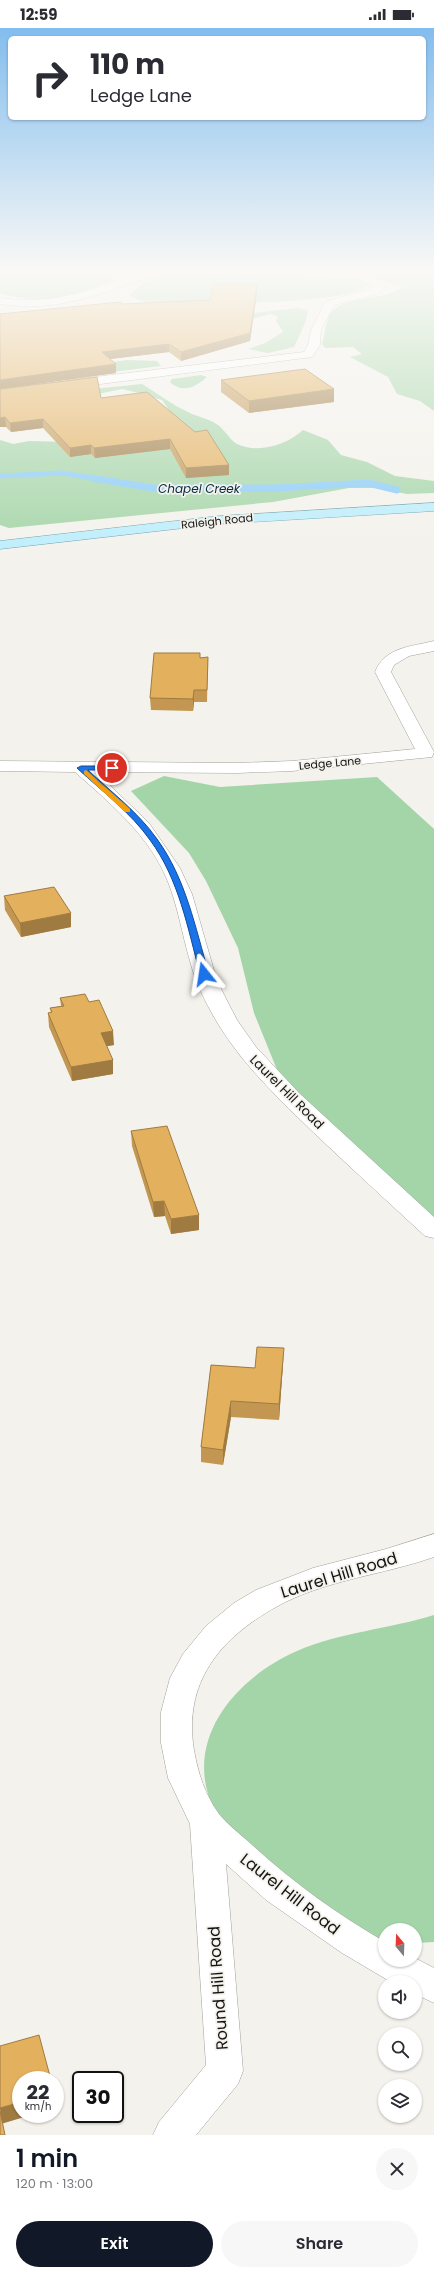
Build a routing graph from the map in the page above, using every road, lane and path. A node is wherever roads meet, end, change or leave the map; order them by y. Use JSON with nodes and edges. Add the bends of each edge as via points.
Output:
{"nodes":[{"id":1,"x":182,"y":370,"type":"edge"},
{"id":2,"x":54,"y":386,"type":"edge"},
{"id":3,"x":434,"y":507,"type":"edge"},
{"id":4,"x":0,"y":546,"type":"edge"},
{"id":5,"x":434,"y":646,"type":"edge"},
{"id":6,"x":0,"y":766,"type":"edge"},
{"id":7,"x":81,"y":768,"type":"junction"},
{"id":8,"x":434,"y":1230,"type":"edge"},
{"id":9,"x":434,"y":1545,"type":"edge"},
{"id":10,"x":206,"y":1822,"type":"junction"},
{"id":11,"x":434,"y":1986,"type":"edge"},
{"id":12,"x":172,"y":2135,"type":"edge"}],
"edges":[{"from":1,"to":2,"type":"street"},
{"from":3,"to":4,"type":"main road","name":"Raleigh Road","via":[[219,520]]},
{"from":5,"to":7,"type":"street","name":"Ledge Lane","via":[[404,653],[387,662],[383,672],[426,753],[292,766]]},
{"from":6,"to":7,"type":"street"},
{"from":7,"to":8,"type":"street","name":"Laurel Hill Road","via":[[154,839],[172,869],[204,974],[216,1001],[249,1054],[275,1083]]},
{"from":9,"to":10,"type":"street","name":"Laurel Hill Road","via":[[274,1594],[222,1628],[204,1649],[189,1670],[178,1694],[175,1716],[182,1775]]},
{"from":10,"to":11,"type":"street","name":"Laurel Hill Road","via":[[251,1867],[313,1914],[392,1965]]},
{"from":10,"to":12,"type":"street","name":"Round Hill Road","via":[[225,2071]]}]}
